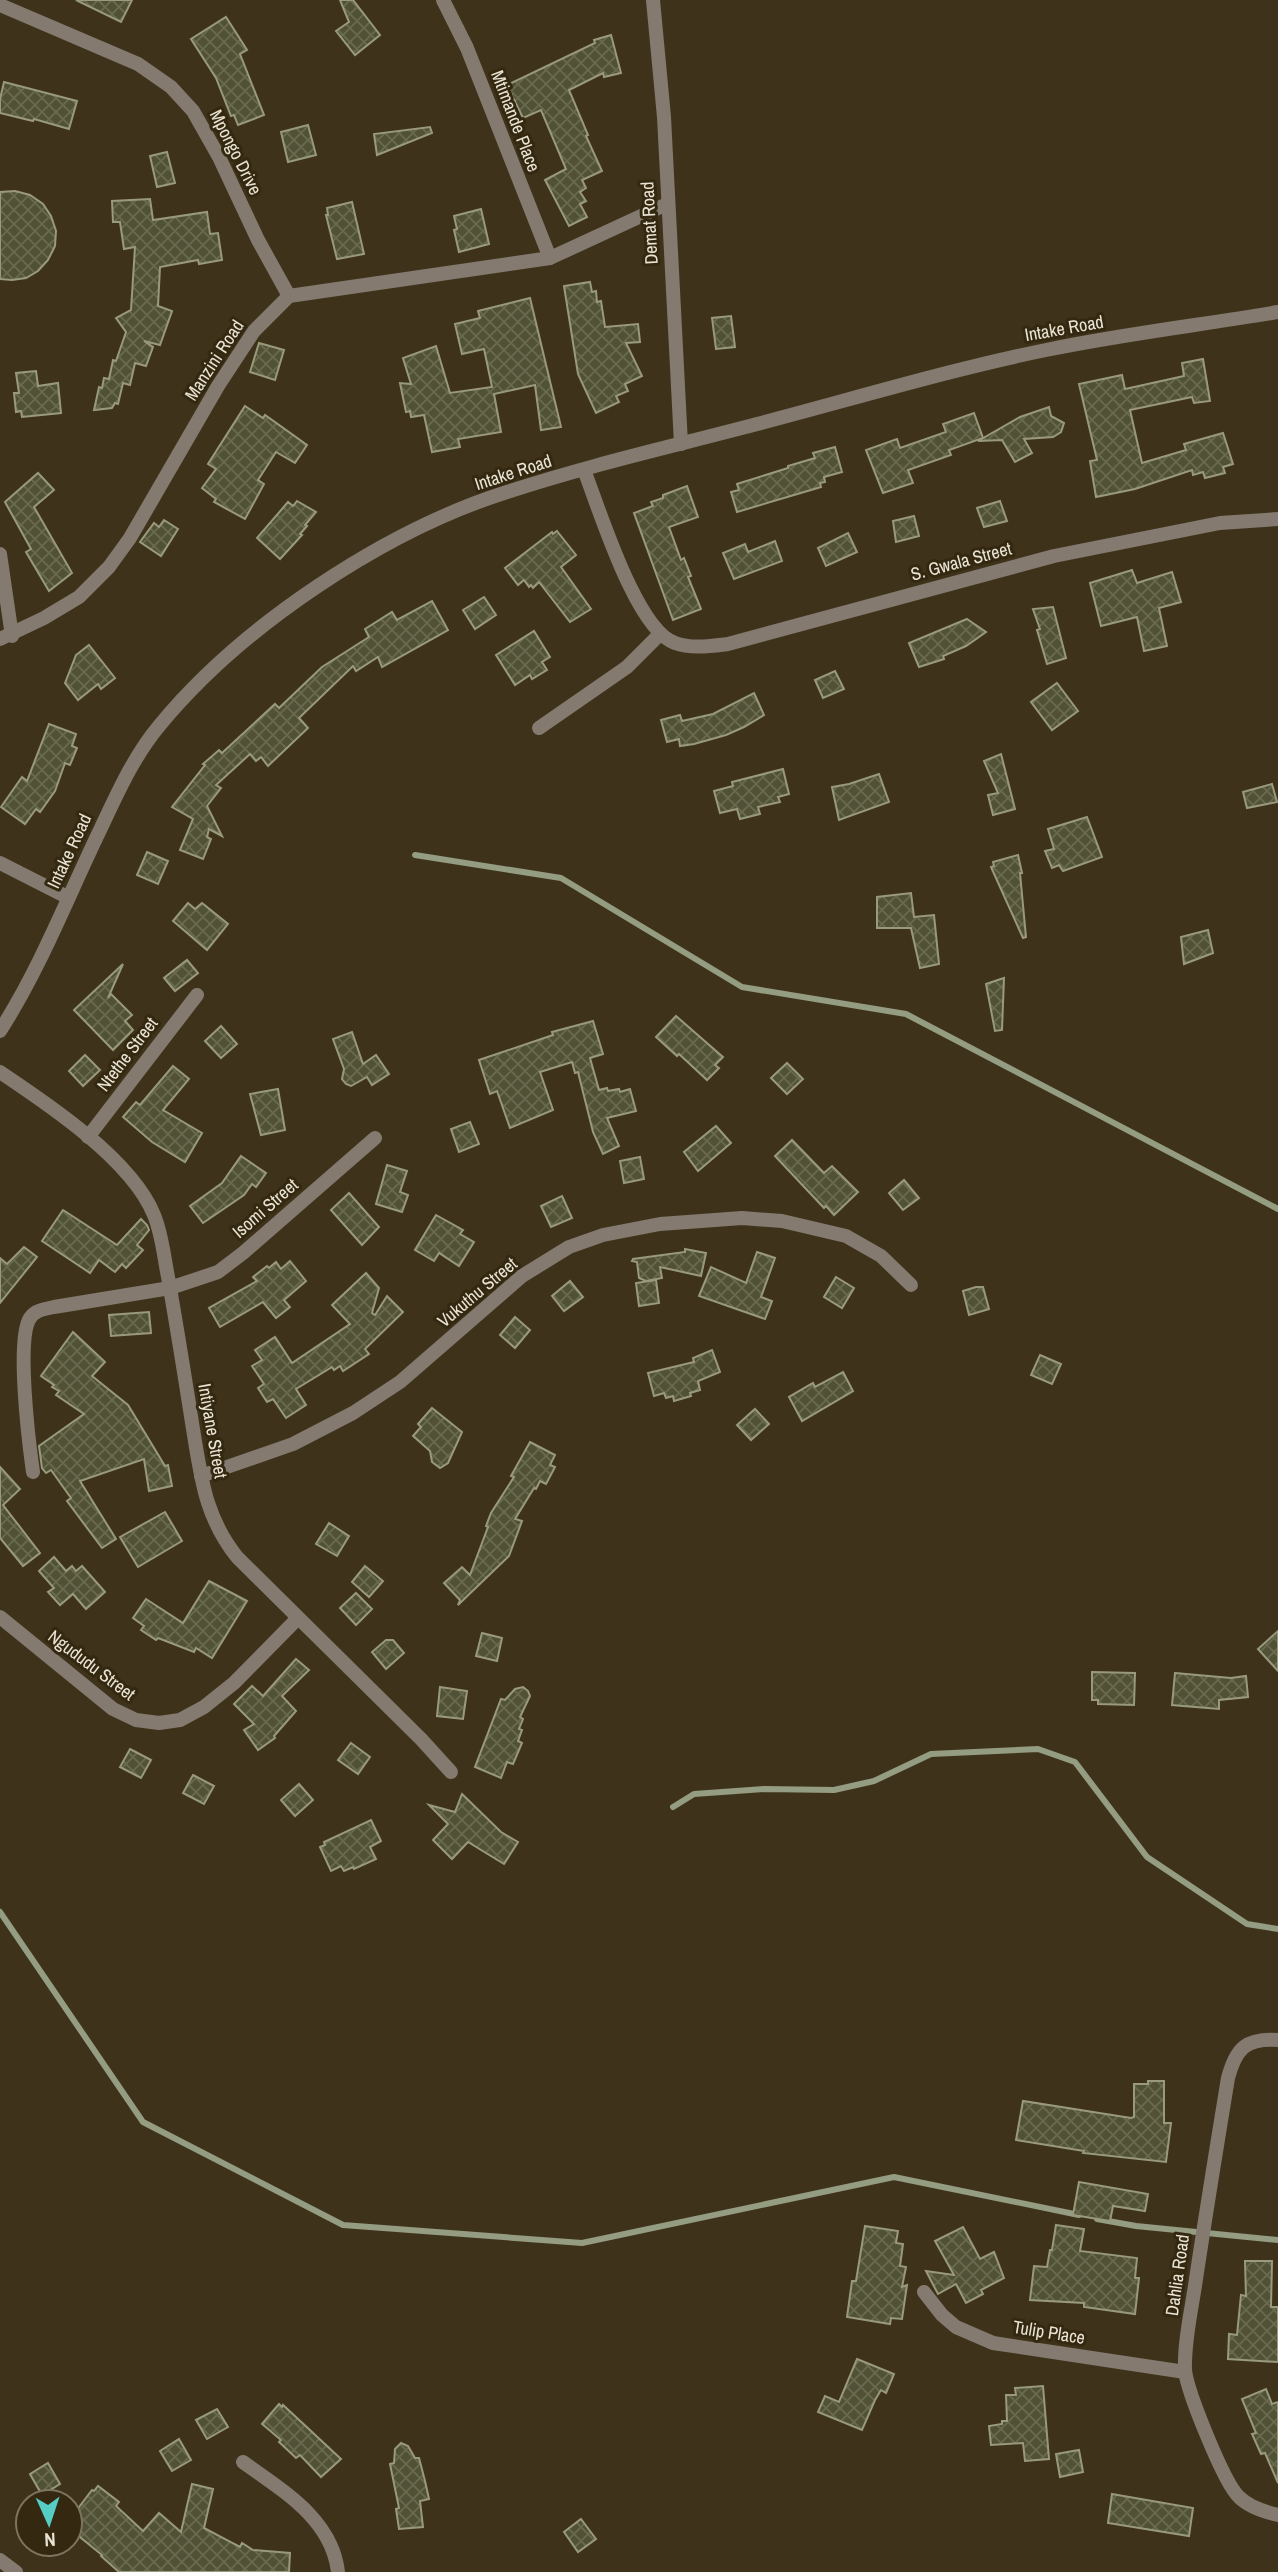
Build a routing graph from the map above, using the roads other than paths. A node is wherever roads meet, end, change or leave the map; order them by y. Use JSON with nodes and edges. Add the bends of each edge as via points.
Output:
{"nodes":[{"id":1,"x":443,"y":0,"type":"edge"},
{"id":2,"x":653,"y":0,"type":"edge"},
{"id":3,"x":0,"y":5,"type":"edge"},
{"id":4,"x":667,"y":204,"type":"junction"},
{"id":5,"x":550,"y":258,"type":"junction"},
{"id":6,"x":289,"y":296,"type":"junction"},
{"id":7,"x":1278,"y":312,"type":"edge"},
{"id":8,"x":681,"y":444,"type":"junction"},
{"id":9,"x":584,"y":470,"type":"junction"},
{"id":10,"x":1278,"y":519,"type":"edge"},
{"id":11,"x":0,"y":554,"type":"edge"},
{"id":12,"x":660,"y":634,"type":"junction"},
{"id":13,"x":6,"y":638,"type":"edge"},
{"id":14,"x":539,"y":728,"type":"dead end"},
{"id":15,"x":0,"y":863,"type":"edge"},
{"id":16,"x":67,"y":897,"type":"junction"},
{"id":17,"x":197,"y":995,"type":"dead end"},
{"id":18,"x":0,"y":1031,"type":"edge"},
{"id":19,"x":0,"y":1072,"type":"edge"},
{"id":20,"x":88,"y":1137,"type":"junction"},
{"id":21,"x":375,"y":1138,"type":"dead end"},
{"id":22,"x":911,"y":1285,"type":"dead end"},
{"id":23,"x":170,"y":1288,"type":"junction"},
{"id":24,"x":33,"y":1472,"type":"dead end"},
{"id":25,"x":201,"y":1476,"type":"junction"},
{"id":26,"x":0,"y":1617,"type":"edge"},
{"id":27,"x":298,"y":1618,"type":"junction"},
{"id":28,"x":451,"y":1772,"type":"dead end"},
{"id":29,"x":1278,"y":2040,"type":"edge"},
{"id":30,"x":924,"y":2292,"type":"dead end"},
{"id":31,"x":1185,"y":2372,"type":"junction"},
{"id":32,"x":243,"y":2462,"type":"dead end"},
{"id":33,"x":1278,"y":2515,"type":"edge"},
{"id":34,"x":0,"y":2560,"type":"edge"},
{"id":35,"x":16,"y":2572,"type":"edge"},
{"id":36,"x":338,"y":2572,"type":"edge"}],
"edges":[{"from":1,"to":5,"type":"street","name":"Mtimande Place","via":[[467,48]]},
{"from":2,"to":4,"type":"street","name":"Demat Road"},
{"from":3,"to":6,"type":"street","name":"Mpongo Drive","via":[[138,65],[171,87],[193,110]]},
{"from":4,"to":5,"type":"street"},
{"from":4,"to":8,"type":"street","name":"Demat Road"},
{"from":5,"to":6,"type":"street"},
{"from":6,"to":13,"type":"street","name":"Manzini Road","via":[[254,331],[109,567],[79,597]]},
{"from":7,"to":8,"type":"street","name":"Intake Road","via":[[1038,352]]},
{"from":8,"to":9,"type":"street","name":"Intake Road"},
{"from":9,"to":12,"type":"street","via":[[632,592]]},
{"from":9,"to":16,"type":"street","name":"Intake Road","via":[[504,492],[432,521],[370,553],[241,645],[190,690],[156,729],[127,775]]},
{"from":10,"to":12,"type":"street","name":"S. Gwala Street","via":[[1220,523],[1054,556],[728,645],[685,646]]},
{"from":11,"to":13,"type":"street"},
{"from":12,"to":14,"type":"street","via":[[627,667]]},
{"from":15,"to":16,"type":"street"},
{"from":16,"to":18,"type":"street","name":"Intake Road","via":[[46,952]]},
{"from":17,"to":20,"type":"street","name":"Ntethe Street"},
{"from":19,"to":20,"type":"street","name":"Intiyane Street"},
{"from":20,"to":23,"type":"street","name":"Intiyane Street","via":[[118,1164],[154,1215]]},
{"from":21,"to":23,"type":"street","name":"Isomi Street","via":[[218,1272]]},
{"from":22,"to":25,"type":"street","name":"Vukuthu Street","via":[[881,1256],[846,1236],[782,1221],[742,1218],[673,1223],[603,1235],[569,1247],[522,1276],[400,1382],[353,1413],[293,1444]]},
{"from":23,"to":24,"type":"street","via":[[31,1315],[26,1331],[25,1410]]},
{"from":23,"to":25,"type":"street","name":"Intiyane Street"},
{"from":25,"to":27,"type":"street","name":"Intiyane Street","via":[[208,1510],[226,1543]]},
{"from":26,"to":27,"type":"street","name":"Ngududu Street","via":[[113,1709],[136,1720],[159,1723],[180,1720],[204,1707]]},
{"from":27,"to":28,"type":"street","name":"Intiyane Street"},
{"from":29,"to":31,"type":"street","name":"Dahlia Road","via":[[1248,2043],[1238,2050],[1227,2078]]},
{"from":30,"to":31,"type":"street","name":"Tulip Place","via":[[956,2327],[993,2343]]},
{"from":31,"to":33,"type":"street","name":"Dahlia Road","via":[[1230,2485],[1246,2502]]},
{"from":32,"to":36,"type":"street","via":[[321,2525],[334,2549]]},
{"from":34,"to":35,"type":"street"}]}
